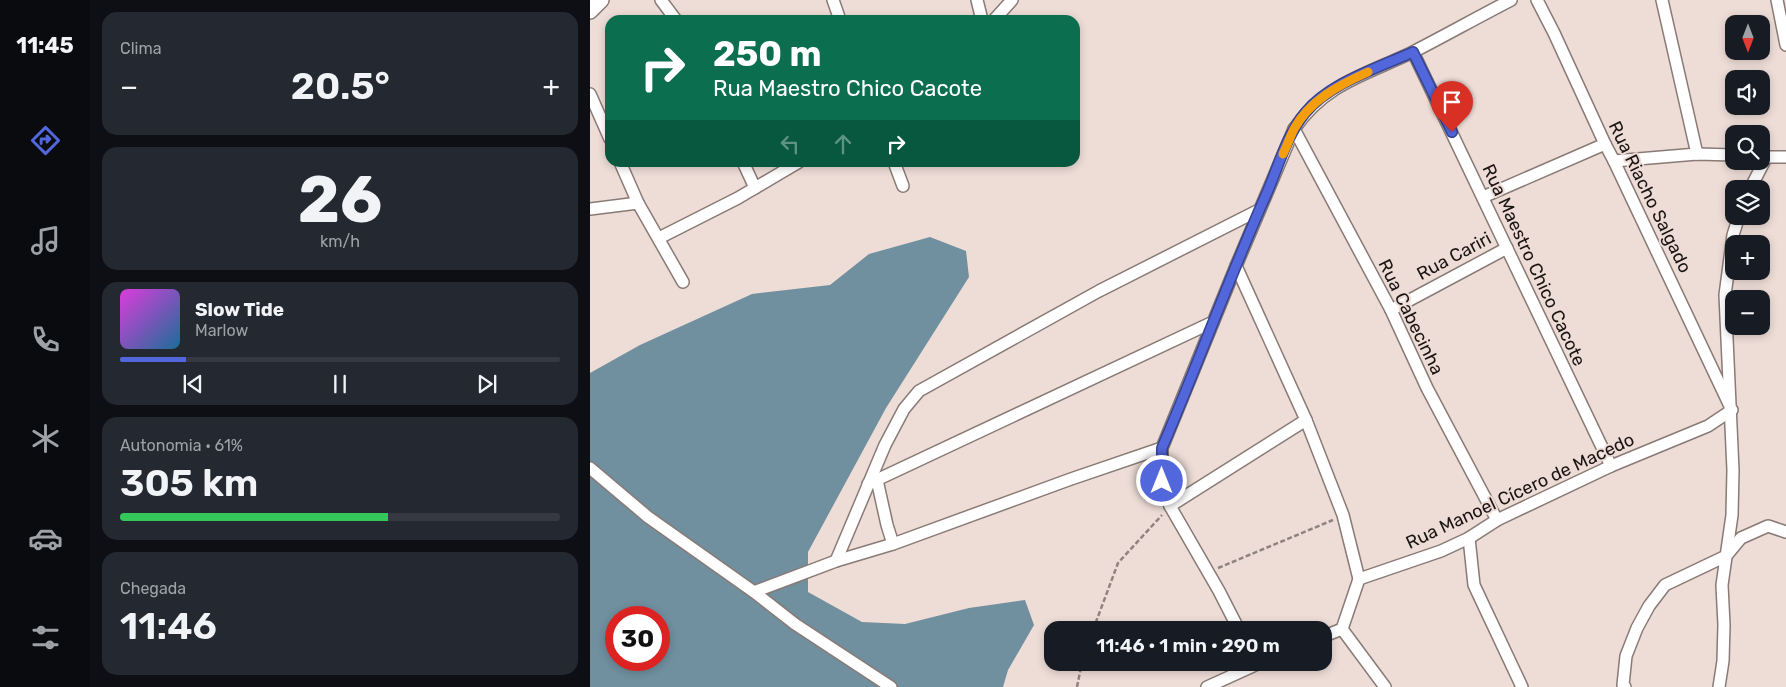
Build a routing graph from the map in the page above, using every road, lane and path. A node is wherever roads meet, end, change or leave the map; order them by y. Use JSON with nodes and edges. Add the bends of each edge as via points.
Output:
{"nodes":[{"id":1,"x":602,"y":0,"type":"edge"},
{"id":2,"x":661,"y":0,"type":"edge"},
{"id":3,"x":833,"y":0,"type":"edge"},
{"id":4,"x":978,"y":0,"type":"edge"},
{"id":5,"x":1012,"y":0,"type":"edge"},
{"id":6,"x":1511,"y":0,"type":"edge"},
{"id":7,"x":1537,"y":0,"type":"edge"},
{"id":8,"x":1662,"y":0,"type":"edge"},
{"id":9,"x":1777,"y":0,"type":"edge"},
{"id":10,"x":590,"y":11,"type":"edge"},
{"id":11,"x":672,"y":15,"type":"edge"},
{"id":12,"x":838,"y":15,"type":"edge"},
{"id":13,"x":981,"y":15,"type":"edge"},
{"id":14,"x":998,"y":15,"type":"edge"},
{"id":15,"x":1786,"y":44,"type":"edge"},
{"id":16,"x":1413,"y":52,"type":"junction"},
{"id":17,"x":590,"y":94,"type":"edge"},
{"id":18,"x":605,"y":128,"type":"edge"},
{"id":19,"x":1294,"y":129,"type":"junction"},
{"id":20,"x":1605,"y":144,"type":"junction"},
{"id":21,"x":1697,"y":154,"type":"junction"},
{"id":22,"x":1725,"y":155,"type":"edge"},
{"id":23,"x":1786,"y":157,"type":"edge"},
{"id":24,"x":1770,"y":158,"type":"edge"},
{"id":25,"x":1614,"y":161,"type":"junction"},
{"id":26,"x":622,"y":167,"type":"edge"},
{"id":27,"x":745,"y":167,"type":"edge"},
{"id":28,"x":790,"y":167,"type":"edge"},
{"id":29,"x":896,"y":167,"type":"edge"},
{"id":30,"x":903,"y":186,"type":"dead end"},
{"id":31,"x":754,"y":188,"type":"junction"},
{"id":32,"x":1483,"y":197,"type":"junction"},
{"id":33,"x":638,"y":203,"type":"junction"},
{"id":34,"x":590,"y":209,"type":"edge"},
{"id":35,"x":1259,"y":210,"type":"junction"},
{"id":36,"x":1736,"y":225,"type":"edge"},
{"id":37,"x":659,"y":238,"type":"junction"},
{"id":38,"x":1507,"y":248,"type":"junction"},
{"id":39,"x":1236,"y":266,"type":"junction"},
{"id":40,"x":683,"y":282,"type":"dead end"},
{"id":41,"x":1391,"y":310,"type":"junction"},
{"id":42,"x":1213,"y":322,"type":"junction"},
{"id":43,"x":1732,"y":410,"type":"junction"},
{"id":44,"x":1306,"y":420,"type":"junction"},
{"id":45,"x":1162,"y":448,"type":"junction"},
{"id":46,"x":1611,"y":466,"type":"junction"},
{"id":47,"x":590,"y":468,"type":"edge"},
{"id":48,"x":872,"y":482,"type":"junction"},
{"id":49,"x":1170,"y":506,"type":"junction"},
{"id":50,"x":1343,"y":515,"type":"junction"},
{"id":51,"x":1497,"y":520,"type":"junction"},
{"id":52,"x":1786,"y":532,"type":"edge"},
{"id":53,"x":1469,"y":538,"type":"junction"},
{"id":54,"x":894,"y":544,"type":"junction"},
{"id":55,"x":1726,"y":556,"type":"junction"},
{"id":56,"x":836,"y":561,"type":"junction"},
{"id":57,"x":1209,"y":572,"type":"junction"},
{"id":58,"x":1359,"y":579,"type":"junction"},
{"id":59,"x":754,"y":592,"type":"junction"},
{"id":60,"x":1096,"y":621,"type":"edge"},
{"id":61,"x":1234,"y":621,"type":"edge"},
{"id":62,"x":1342,"y":628,"type":"junction"},
{"id":63,"x":1332,"y":632,"type":"edge"},
{"id":64,"x":1080,"y":671,"type":"edge"},
{"id":65,"x":1240,"y":671,"type":"edge"},
{"id":66,"x":1230,"y":676,"type":"junction"},
{"id":67,"x":1622,"y":686,"type":"edge"},
{"id":68,"x":891,"y":687,"type":"edge"},
{"id":69,"x":1077,"y":687,"type":"edge"},
{"id":70,"x":1207,"y":687,"type":"edge"},
{"id":71,"x":1234,"y":687,"type":"edge"},
{"id":72,"x":1384,"y":687,"type":"edge"},
{"id":73,"x":1522,"y":687,"type":"edge"},
{"id":74,"x":1719,"y":687,"type":"edge"}],
"edges":[{"from":1,"to":10,"type":"main road"},
{"from":2,"to":11,"type":"street"},
{"from":3,"to":12,"type":"street"},
{"from":4,"to":13,"type":"street"},
{"from":5,"to":14,"type":"street"},
{"from":6,"to":16,"type":"street"},
{"from":7,"to":20,"type":"street","name":"Rua Riacho Salgado"},
{"from":8,"to":21,"type":"street"},
{"from":9,"to":15,"type":"street"},
{"from":16,"to":19,"type":"street","via":[[1342,84],[1305,113]]},
{"from":16,"to":32,"type":"street","name":"Rua Maestro Chico Cacote"},
{"from":17,"to":18,"type":"street"},
{"from":19,"to":35,"type":"street"},
{"from":19,"to":41,"type":"street","name":"Rua Cabecinha"},
{"from":20,"to":25,"type":"street","name":"Rua Riacho Salgado"},
{"from":20,"to":32,"type":"street"},
{"from":21,"to":22,"type":"street"},
{"from":21,"to":25,"type":"street"},
{"from":23,"to":24,"type":"street"},
{"from":25,"to":43,"type":"street","name":"Rua Riacho Salgado"},
{"from":26,"to":33,"type":"street"},
{"from":27,"to":31,"type":"street"},
{"from":28,"to":31,"type":"street"},
{"from":29,"to":30,"type":"street"},
{"from":31,"to":37,"type":"street"},
{"from":32,"to":38,"type":"street","name":"Rua Maestro Chico Cacote"},
{"from":33,"to":34,"type":"street"},
{"from":33,"to":37,"type":"street"},
{"from":35,"to":39,"type":"street"},
{"from":35,"to":48,"type":"street","via":[[1099,291],[919,391],[904,410],[885,445]]},
{"from":36,"to":43,"type":"street","via":[[1725,296]]},
{"from":37,"to":40,"type":"street"},
{"from":38,"to":41,"type":"street","name":"Rua Cariri"},
{"from":38,"to":46,"type":"street","name":"Rua Maestro Chico Cacote"},
{"from":39,"to":42,"type":"street"},
{"from":39,"to":44,"type":"street"},
{"from":41,"to":51,"type":"street","name":"Rua Cabecinha","via":[[1427,388]]},
{"from":42,"to":45,"type":"street"},
{"from":42,"to":48,"type":"street"},
{"from":43,"to":46,"type":"street","name":"Rua Manoel Cícero de Macedo","via":[[1708,426]]},
{"from":43,"to":55,"type":"street","via":[[1732,514]]},
{"from":44,"to":49,"type":"street"},
{"from":44,"to":50,"type":"street"},
{"from":45,"to":49,"type":"street","via":[[1162,481]]},
{"from":45,"to":54,"type":"street"},
{"from":46,"to":51,"type":"street","name":"Rua Manoel Cícero de Macedo"},
{"from":47,"to":59,"type":"street","via":[[648,517]]},
{"from":48,"to":54,"type":"street"},
{"from":48,"to":56,"type":"street"},
{"from":49,"to":57,"type":"street"},
{"from":49,"to":60,"type":"path","via":[[1118,563]]},
{"from":50,"to":57,"type":"path"},
{"from":50,"to":58,"type":"street"},
{"from":51,"to":53,"type":"street","name":"Rua Manoel Cícero de Macedo"},
{"from":52,"to":55,"type":"street","via":[[1768,526],[1741,538]]},
{"from":53,"to":58,"type":"street","name":"Rua Manoel Cícero de Macedo"},
{"from":53,"to":73,"type":"street","via":[[1474,585]]},
{"from":54,"to":56,"type":"street"},
{"from":55,"to":67,"type":"street","via":[[1665,586],[1649,606],[1626,656]]},
{"from":55,"to":74,"type":"street","via":[[1722,585],[1724,661]]},
{"from":56,"to":59,"type":"street"},
{"from":57,"to":61,"type":"street"},
{"from":58,"to":62,"type":"street"},
{"from":59,"to":68,"type":"street","via":[[795,624]]},
{"from":62,"to":63,"type":"street"},
{"from":62,"to":72,"type":"street"},
{"from":64,"to":69,"type":"path"},
{"from":65,"to":66,"type":"street"},
{"from":66,"to":70,"type":"street"},
{"from":66,"to":71,"type":"street"}]}
